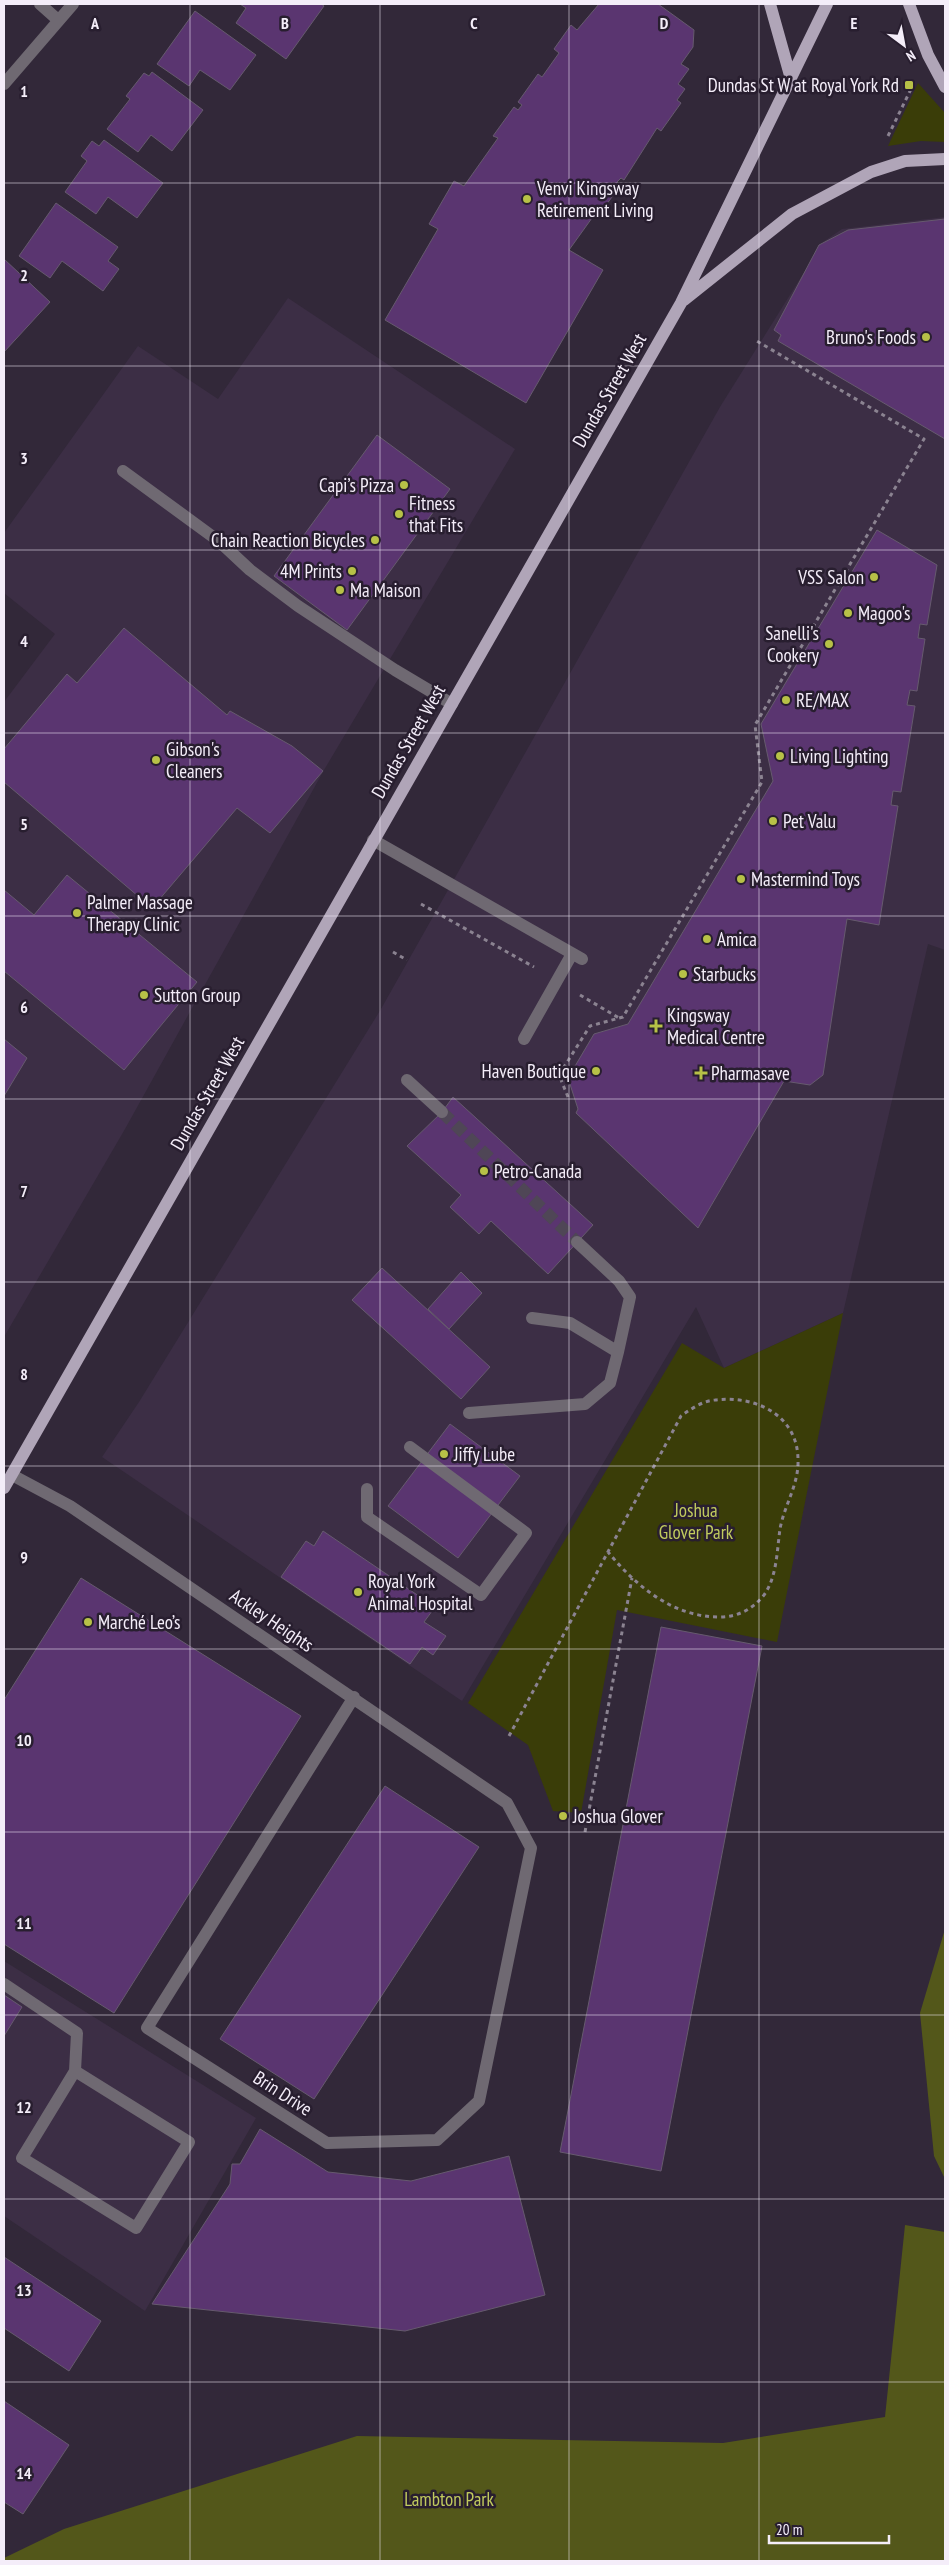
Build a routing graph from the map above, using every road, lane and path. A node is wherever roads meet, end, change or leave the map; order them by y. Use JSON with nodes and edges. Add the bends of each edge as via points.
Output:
{"nodes":[{"id":1,"x":40,"y":4,"type":"edge"},
{"id":2,"x":73,"y":4,"type":"edge"},
{"id":3,"x":770,"y":4,"type":"edge"},
{"id":4,"x":827,"y":4,"type":"edge"},
{"id":5,"x":909,"y":4,"type":"edge"},
{"id":6,"x":58,"y":20,"type":"junction"},
{"id":7,"x":791,"y":79,"type":"junction"},
{"id":8,"x":916,"y":79,"type":"dead end"},
{"id":9,"x":4,"y":84,"type":"edge"},
{"id":10,"x":945,"y":87,"type":"edge"},
{"id":11,"x":887,"y":139,"type":"dead end"},
{"id":12,"x":945,"y":159,"type":"edge"},
{"id":13,"x":680,"y":303,"type":"junction"},
{"id":14,"x":755,"y":340,"type":"dead end"},
{"id":15,"x":123,"y":471,"type":"dead end"},
{"id":16,"x":452,"y":704,"type":"junction"},
{"id":17,"x":373,"y":840,"type":"junction"},
{"id":18,"x":421,"y":904,"type":"dead end"},
{"id":19,"x":393,"y":952,"type":"dead end"},
{"id":20,"x":407,"y":960,"type":"dead end"},
{"id":21,"x":556,"y":981,"type":"junction"},
{"id":22,"x":619,"y":1018,"type":"junction"},
{"id":23,"x":524,"y":1039,"type":"dead end"},
{"id":24,"x":407,"y":1080,"type":"dead end"},
{"id":25,"x":568,"y":1097,"type":"dead end"},
{"id":26,"x":442,"y":1112,"type":"tunnel mouth"},
{"id":27,"x":577,"y":1242,"type":"tunnel mouth"},
{"id":28,"x":532,"y":1318,"type":"dead end"},
{"id":29,"x":618,"y":1352,"type":"junction"},
{"id":30,"x":469,"y":1413,"type":"dead end"},
{"id":31,"x":410,"y":1447,"type":"dead end"},
{"id":32,"x":12,"y":1475,"type":"junction"},
{"id":33,"x":4,"y":1488,"type":"edge"},
{"id":34,"x":367,"y":1489,"type":"dead end"},
{"id":35,"x":608,"y":1552,"type":"junction"},
{"id":36,"x":632,"y":1578,"type":"junction"},
{"id":37,"x":354,"y":1697,"type":"junction"},
{"id":38,"x":509,"y":1736,"type":"dead end"},
{"id":39,"x":508,"y":1803,"type":"joint"},
{"id":40,"x":585,"y":1832,"type":"dead end"},
{"id":41,"x":4,"y":1984,"type":"edge"},
{"id":42,"x":74,"y":2071,"type":"junction"}],
"edges":[{"from":1,"to":6,"type":"street"},
{"from":2,"to":6,"type":"street"},
{"from":3,"to":7,"type":"main road"},
{"from":4,"to":7,"type":"main road","name":"Dundas Street West"},
{"from":5,"to":10,"type":"main road","via":[[928,55]]},
{"from":6,"to":9,"type":"street"},
{"from":7,"to":13,"type":"main road","name":"Dundas Street West"},
{"from":8,"to":11,"type":"path"},
{"from":12,"to":13,"type":"main road","via":[[905,161],[871,172],[792,214]]},
{"from":13,"to":16,"type":"main road","name":"Dundas Street West"},
{"from":14,"to":22,"type":"path","via":[[924,439],[755,725],[762,782],[623,1017]]},
{"from":15,"to":16,"type":"street","via":[[220,542],[250,570],[298,606]]},
{"from":16,"to":17,"type":"main road","name":"Dundas Street West"},
{"from":17,"to":21,"type":"street","via":[[577,957]]},
{"from":17,"to":32,"type":"main road","name":"Dundas Street West"},
{"from":18,"to":21,"type":"path"},
{"from":19,"to":20,"type":"path"},
{"from":21,"to":22,"type":"path"},
{"from":21,"to":23,"type":"street"},
{"from":22,"to":25,"type":"path","via":[[590,1026],[558,1075]]},
{"from":24,"to":26,"type":"street"},
{"from":27,"to":29,"type":"street","via":[[619,1281],[630,1297]]},
{"from":28,"to":29,"type":"street","via":[[570,1322]]},
{"from":29,"to":30,"type":"street","via":[[610,1384],[585,1404]]},
{"from":31,"to":34,"type":"street","via":[[526,1533],[481,1595],[367,1517]]},
{"from":32,"to":33,"type":"main road","name":"Dundas Street West"},
{"from":32,"to":37,"type":"street","name":"Ackley Heights","via":[[70,1506]]},
{"from":35,"to":36,"type":"path"},
{"from":35,"to":36,"type":"path","via":[[681,1416],[695,1406],[714,1400],[761,1404],[776,1413],[789,1427],[796,1442],[797,1476],[780,1527],[776,1562],[765,1594],[735,1616],[700,1616],[663,1602]]},
{"from":35,"to":38,"type":"path"},
{"from":36,"to":40,"type":"path"},
{"from":37,"to":39,"type":"street","name":"Ackley Heights"},
{"from":37,"to":39,"type":"street","name":"Brin Drive","via":[[147,2028],[327,2143],[437,2140],[479,2101],[531,1848]]},
{"from":41,"to":42,"type":"street","via":[[77,2033]]},
{"from":42,"to":42,"type":"street","via":[[22,2158],[136,2228],[189,2142]]}]}
